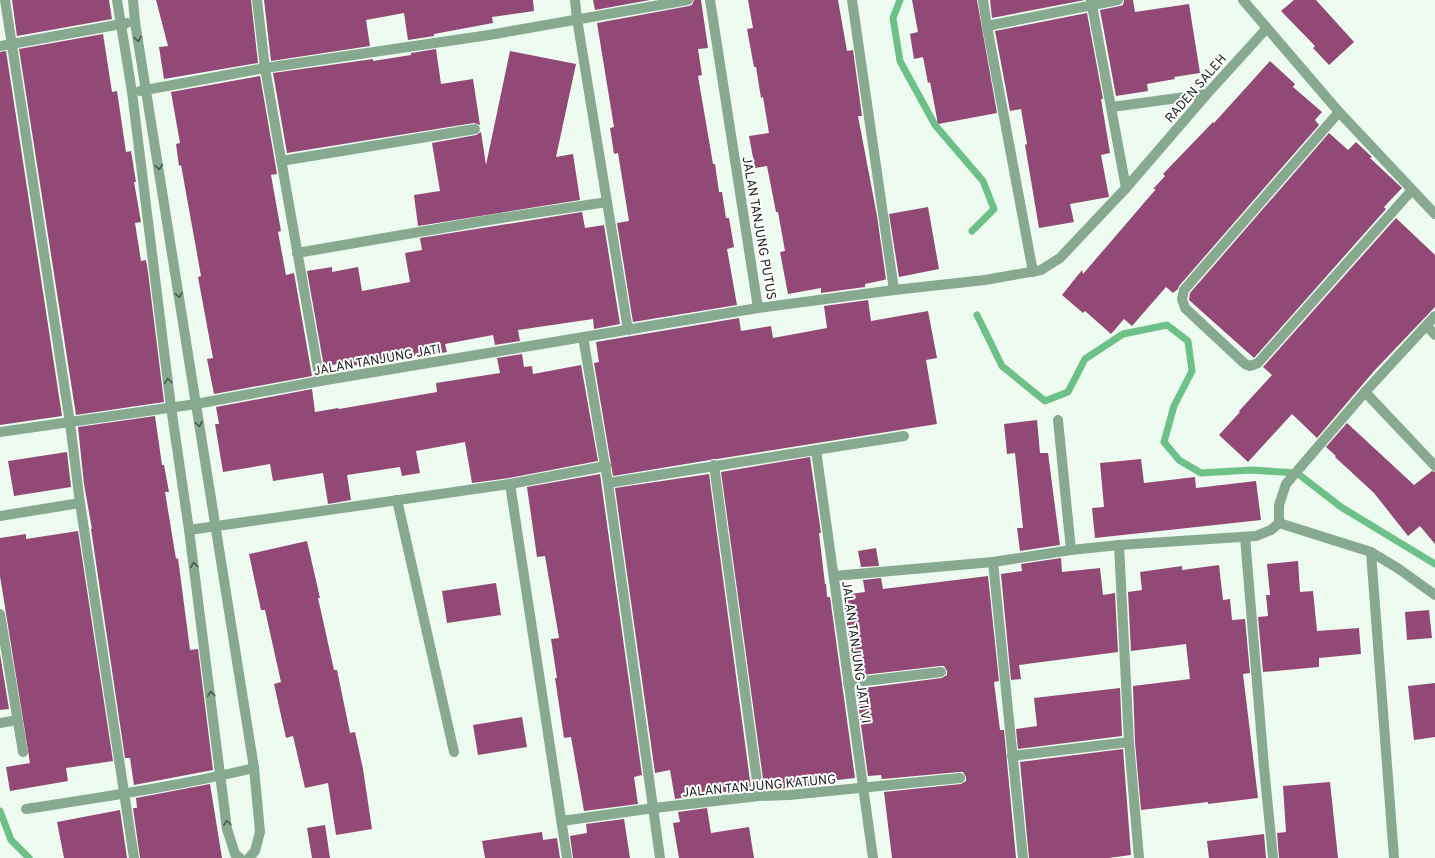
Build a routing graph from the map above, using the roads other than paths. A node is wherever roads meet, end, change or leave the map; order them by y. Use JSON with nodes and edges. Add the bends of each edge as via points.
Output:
{"nodes":[{"id":1,"x":5,"y":0,"type":"edge"},
{"id":2,"x":117,"y":0,"type":"edge"},
{"id":3,"x":133,"y":0,"type":"edge"},
{"id":4,"x":257,"y":0,"type":"edge"},
{"id":5,"x":575,"y":0,"type":"edge"},
{"id":6,"x":688,"y":0,"type":"edge"},
{"id":7,"x":710,"y":0,"type":"edge"},
{"id":8,"x":852,"y":0,"type":"edge"},
{"id":9,"x":983,"y":0,"type":"edge"},
{"id":10,"x":1118,"y":0,"type":"edge"},
{"id":11,"x":1243,"y":0,"type":"edge"},
{"id":12,"x":1092,"y":3,"type":"edge"},
{"id":13,"x":577,"y":19,"type":"junction"},
{"id":14,"x":135,"y":22,"type":"junction"},
{"id":15,"x":120,"y":25,"type":"junction"},
{"id":16,"x":987,"y":26,"type":"junction"},
{"id":17,"x":1267,"y":28,"type":"junction"},
{"id":18,"x":12,"y":44,"type":"junction"},
{"id":19,"x":0,"y":46,"type":"edge"},
{"id":20,"x":265,"y":68,"type":"junction"},
{"id":21,"x":147,"y":90,"type":"junction"},
{"id":22,"x":132,"y":92,"type":"junction"},
{"id":23,"x":1207,"y":94,"type":"junction"},
{"id":24,"x":1112,"y":107,"type":"junction"},
{"id":25,"x":1339,"y":112,"type":"junction"},
{"id":26,"x":475,"y":129,"type":"dead end"},
{"id":27,"x":281,"y":161,"type":"junction"},
{"id":28,"x":1126,"y":188,"type":"junction"},
{"id":29,"x":1412,"y":190,"type":"junction"},
{"id":30,"x":607,"y":202,"type":"junction"},
{"id":31,"x":1435,"y":214,"type":"edge"},
{"id":32,"x":297,"y":253,"type":"junction"},
{"id":33,"x":1033,"y":272,"type":"junction"},
{"id":34,"x":938,"y":285,"type":"joint"},
{"id":35,"x":894,"y":290,"type":"junction"},
{"id":36,"x":758,"y":308,"type":"junction"},
{"id":37,"x":1435,"y":316,"type":"edge"},
{"id":38,"x":1427,"y":326,"type":"junction"},
{"id":39,"x":628,"y":330,"type":"junction"},
{"id":40,"x":1435,"y":335,"type":"edge"},
{"id":41,"x":583,"y":337,"type":"junction"},
{"id":42,"x":320,"y":381,"type":"junction"},
{"id":43,"x":1365,"y":392,"type":"junction"},
{"id":44,"x":196,"y":404,"type":"junction"},
{"id":45,"x":172,"y":408,"type":"junction"},
{"id":46,"x":1058,"y":420,"type":"dead end"},
{"id":47,"x":70,"y":423,"type":"junction"},
{"id":48,"x":0,"y":432,"type":"edge"},
{"id":49,"x":904,"y":436,"type":"dead end"},
{"id":50,"x":816,"y":450,"type":"junction"},
{"id":51,"x":714,"y":465,"type":"junction"},
{"id":52,"x":606,"y":466,"type":"junction"},
{"id":53,"x":1435,"y":466,"type":"edge"},
{"id":54,"x":608,"y":483,"type":"junction"},
{"id":55,"x":510,"y":484,"type":"junction"},
{"id":56,"x":397,"y":500,"type":"junction"},
{"id":57,"x":80,"y":503,"type":"junction"},
{"id":58,"x":0,"y":516,"type":"edge"},
{"id":59,"x":1279,"y":523,"type":"junction"},
{"id":60,"x":215,"y":526,"type":"junction"},
{"id":61,"x":190,"y":530,"type":"junction"},
{"id":62,"x":1245,"y":537,"type":"junction"},
{"id":63,"x":1119,"y":545,"type":"junction"},
{"id":64,"x":1070,"y":550,"type":"junction"},
{"id":65,"x":1370,"y":552,"type":"junction"},
{"id":66,"x":993,"y":562,"type":"junction"},
{"id":67,"x":834,"y":576,"type":"junction"},
{"id":68,"x":1435,"y":595,"type":"edge"},
{"id":69,"x":0,"y":614,"type":"edge"},
{"id":70,"x":941,"y":672,"type":"dead end"},
{"id":71,"x":848,"y":683,"type":"junction"},
{"id":72,"x":17,"y":720,"type":"junction"},
{"id":73,"x":0,"y":723,"type":"edge"},
{"id":74,"x":1129,"y":742,"type":"junction"},
{"id":75,"x":23,"y":752,"type":"dead end"},
{"id":76,"x":454,"y":752,"type":"dead end"},
{"id":77,"x":1012,"y":756,"type":"junction"},
{"id":78,"x":254,"y":768,"type":"junction"},
{"id":79,"x":221,"y":776,"type":"junction"},
{"id":80,"x":960,"y":778,"type":"dead end"},
{"id":81,"x":862,"y":788,"type":"junction"},
{"id":82,"x":125,"y":793,"type":"junction"},
{"id":83,"x":759,"y":796,"type":"junction"},
{"id":84,"x":654,"y":808,"type":"junction"},
{"id":85,"x":26,"y":809,"type":"dead end"},
{"id":86,"x":562,"y":821,"type":"junction"},
{"id":87,"x":134,"y":858,"type":"edge"},
{"id":88,"x":240,"y":858,"type":"edge"},
{"id":89,"x":249,"y":858,"type":"edge"},
{"id":90,"x":567,"y":858,"type":"edge"},
{"id":91,"x":660,"y":858,"type":"edge"},
{"id":92,"x":873,"y":858,"type":"edge"},
{"id":93,"x":1023,"y":858,"type":"edge"},
{"id":94,"x":1139,"y":858,"type":"edge"},
{"id":95,"x":1273,"y":858,"type":"edge"},
{"id":96,"x":1394,"y":858,"type":"edge"}],
"edges":[{"from":1,"to":18,"type":"street"},
{"from":2,"to":15,"type":"street"},
{"from":3,"to":14,"type":"street"},
{"from":4,"to":20,"type":"street"},
{"from":5,"to":13,"type":"street"},
{"from":6,"to":13,"type":"street"},
{"from":7,"to":36,"type":"street","name":"JALAN TANJUNG PUTUS"},
{"from":8,"to":35,"type":"street"},
{"from":9,"to":16,"type":"street"},
{"from":10,"to":12,"type":"street"},
{"from":11,"to":17,"type":"street"},
{"from":12,"to":16,"type":"street"},
{"from":12,"to":24,"type":"street"},
{"from":13,"to":20,"type":"street","via":[[489,35]]},
{"from":13,"to":30,"type":"street"},
{"from":14,"to":15,"type":"street"},
{"from":14,"to":21,"type":"street","one_way":true},
{"from":15,"to":18,"type":"street"},
{"from":15,"to":22,"type":"street"},
{"from":16,"to":33,"type":"street"},
{"from":17,"to":23,"type":"street","name":"RADEN SALEH"},
{"from":17,"to":25,"type":"street"},
{"from":18,"to":19,"type":"street"},
{"from":18,"to":47,"type":"street"},
{"from":20,"to":21,"type":"street"},
{"from":20,"to":27,"type":"street"},
{"from":21,"to":22,"type":"street"},
{"from":21,"to":44,"type":"street","one_way":true},
{"from":45,"to":22,"type":"street","one_way":true},
{"from":23,"to":24,"type":"street"},
{"from":23,"to":28,"type":"street","name":"RADEN SALEH"},
{"from":24,"to":28,"type":"street"},
{"from":25,"to":29,"type":"street"},
{"from":25,"to":29,"type":"street","via":[[1184,290],[1182,299],[1186,308],[1245,364],[1258,364]]},
{"from":26,"to":27,"type":"street"},
{"from":27,"to":32,"type":"street"},
{"from":28,"to":33,"type":"street","name":"RADEN SALEH","via":[[1060,258],[1047,267]]},
{"from":29,"to":31,"type":"street"},
{"from":30,"to":32,"type":"street"},
{"from":30,"to":39,"type":"street"},
{"from":32,"to":42,"type":"street"},
{"from":33,"to":34,"type":"street","name":"RADEN SALEH"},
{"from":34,"to":35,"type":"street","name":"JALAN TANJUNG PUTUS"},
{"from":35,"to":36,"type":"street","name":"JALAN TANJUNG PUTUS"},
{"from":36,"to":39,"type":"street","name":"JALAN TANJUNG JATI"},
{"from":37,"to":38,"type":"street"},
{"from":38,"to":40,"type":"street"},
{"from":38,"to":43,"type":"street"},
{"from":39,"to":41,"type":"street","name":"JALAN TANJUNG JATI"},
{"from":41,"to":42,"type":"street","name":"JALAN TANJUNG JATI"},
{"from":41,"to":52,"type":"street"},
{"from":42,"to":44,"type":"street","name":"JALAN TANJUNG JATI"},
{"from":43,"to":53,"type":"street"},
{"from":43,"to":59,"type":"street","via":[[1286,484],[1280,499]]},
{"from":44,"to":45,"type":"street","name":"JALAN TANJUNG JATI"},
{"from":44,"to":60,"type":"street","one_way":true},
{"from":45,"to":47,"type":"street","name":"JALAN TANJUNG JATI"},
{"from":45,"to":61,"type":"street"},
{"from":46,"to":64,"type":"street"},
{"from":47,"to":48,"type":"street","name":"JALAN TANJUNG JATI"},
{"from":47,"to":57,"type":"street"},
{"from":49,"to":50,"type":"street"},
{"from":50,"to":51,"type":"street"},
{"from":50,"to":67,"type":"street","name":"JALAN TANJUNG JATI VI"},
{"from":51,"to":54,"type":"street"},
{"from":51,"to":83,"type":"street"},
{"from":52,"to":54,"type":"street"},
{"from":52,"to":55,"type":"street"},
{"from":54,"to":84,"type":"street"},
{"from":55,"to":56,"type":"street"},
{"from":55,"to":86,"type":"street"},
{"from":56,"to":60,"type":"street"},
{"from":56,"to":76,"type":"street"},
{"from":57,"to":58,"type":"street"},
{"from":57,"to":82,"type":"street"},
{"from":59,"to":62,"type":"street","via":[[1271,530]]},
{"from":59,"to":65,"type":"street"},
{"from":60,"to":61,"type":"street"},
{"from":60,"to":78,"type":"street"},
{"from":79,"to":61,"type":"street","one_way":true},
{"from":62,"to":63,"type":"street"},
{"from":62,"to":95,"type":"street"},
{"from":63,"to":64,"type":"street"},
{"from":63,"to":74,"type":"street"},
{"from":64,"to":66,"type":"street"},
{"from":65,"to":68,"type":"street","via":[[1390,562]]},
{"from":65,"to":96,"type":"street"},
{"from":66,"to":67,"type":"street"},
{"from":66,"to":77,"type":"street"},
{"from":67,"to":71,"type":"street","name":"JALAN TANJUNG JATI VI"},
{"from":69,"to":72,"type":"street"},
{"from":70,"to":71,"type":"street"},
{"from":71,"to":81,"type":"street","name":"JALAN TANJUNG JATI VI"},
{"from":72,"to":73,"type":"street"},
{"from":72,"to":75,"type":"street"},
{"from":74,"to":77,"type":"street"},
{"from":74,"to":94,"type":"street"},
{"from":77,"to":93,"type":"street"},
{"from":78,"to":79,"type":"street"},
{"from":78,"to":89,"type":"street","via":[[260,832],[255,852]]},
{"from":79,"to":82,"type":"street"},
{"from":88,"to":79,"type":"street","one_way":true,"via":[[235,854],[227,829]]},
{"from":80,"to":81,"type":"street","name":"JALAN TANJUNG KATUNG"},
{"from":81,"to":83,"type":"street","name":"JALAN TANJUNG KATUNG"},
{"from":81,"to":92,"type":"street","name":"JALAN TANJUNG JATI VI"},
{"from":82,"to":85,"type":"street"},
{"from":82,"to":87,"type":"street"},
{"from":83,"to":84,"type":"street","name":"JALAN TANJUNG KATUNG"},
{"from":84,"to":86,"type":"street","name":"JALAN TANJUNG KATUNG"},
{"from":84,"to":91,"type":"street"},
{"from":86,"to":90,"type":"street"}]}
